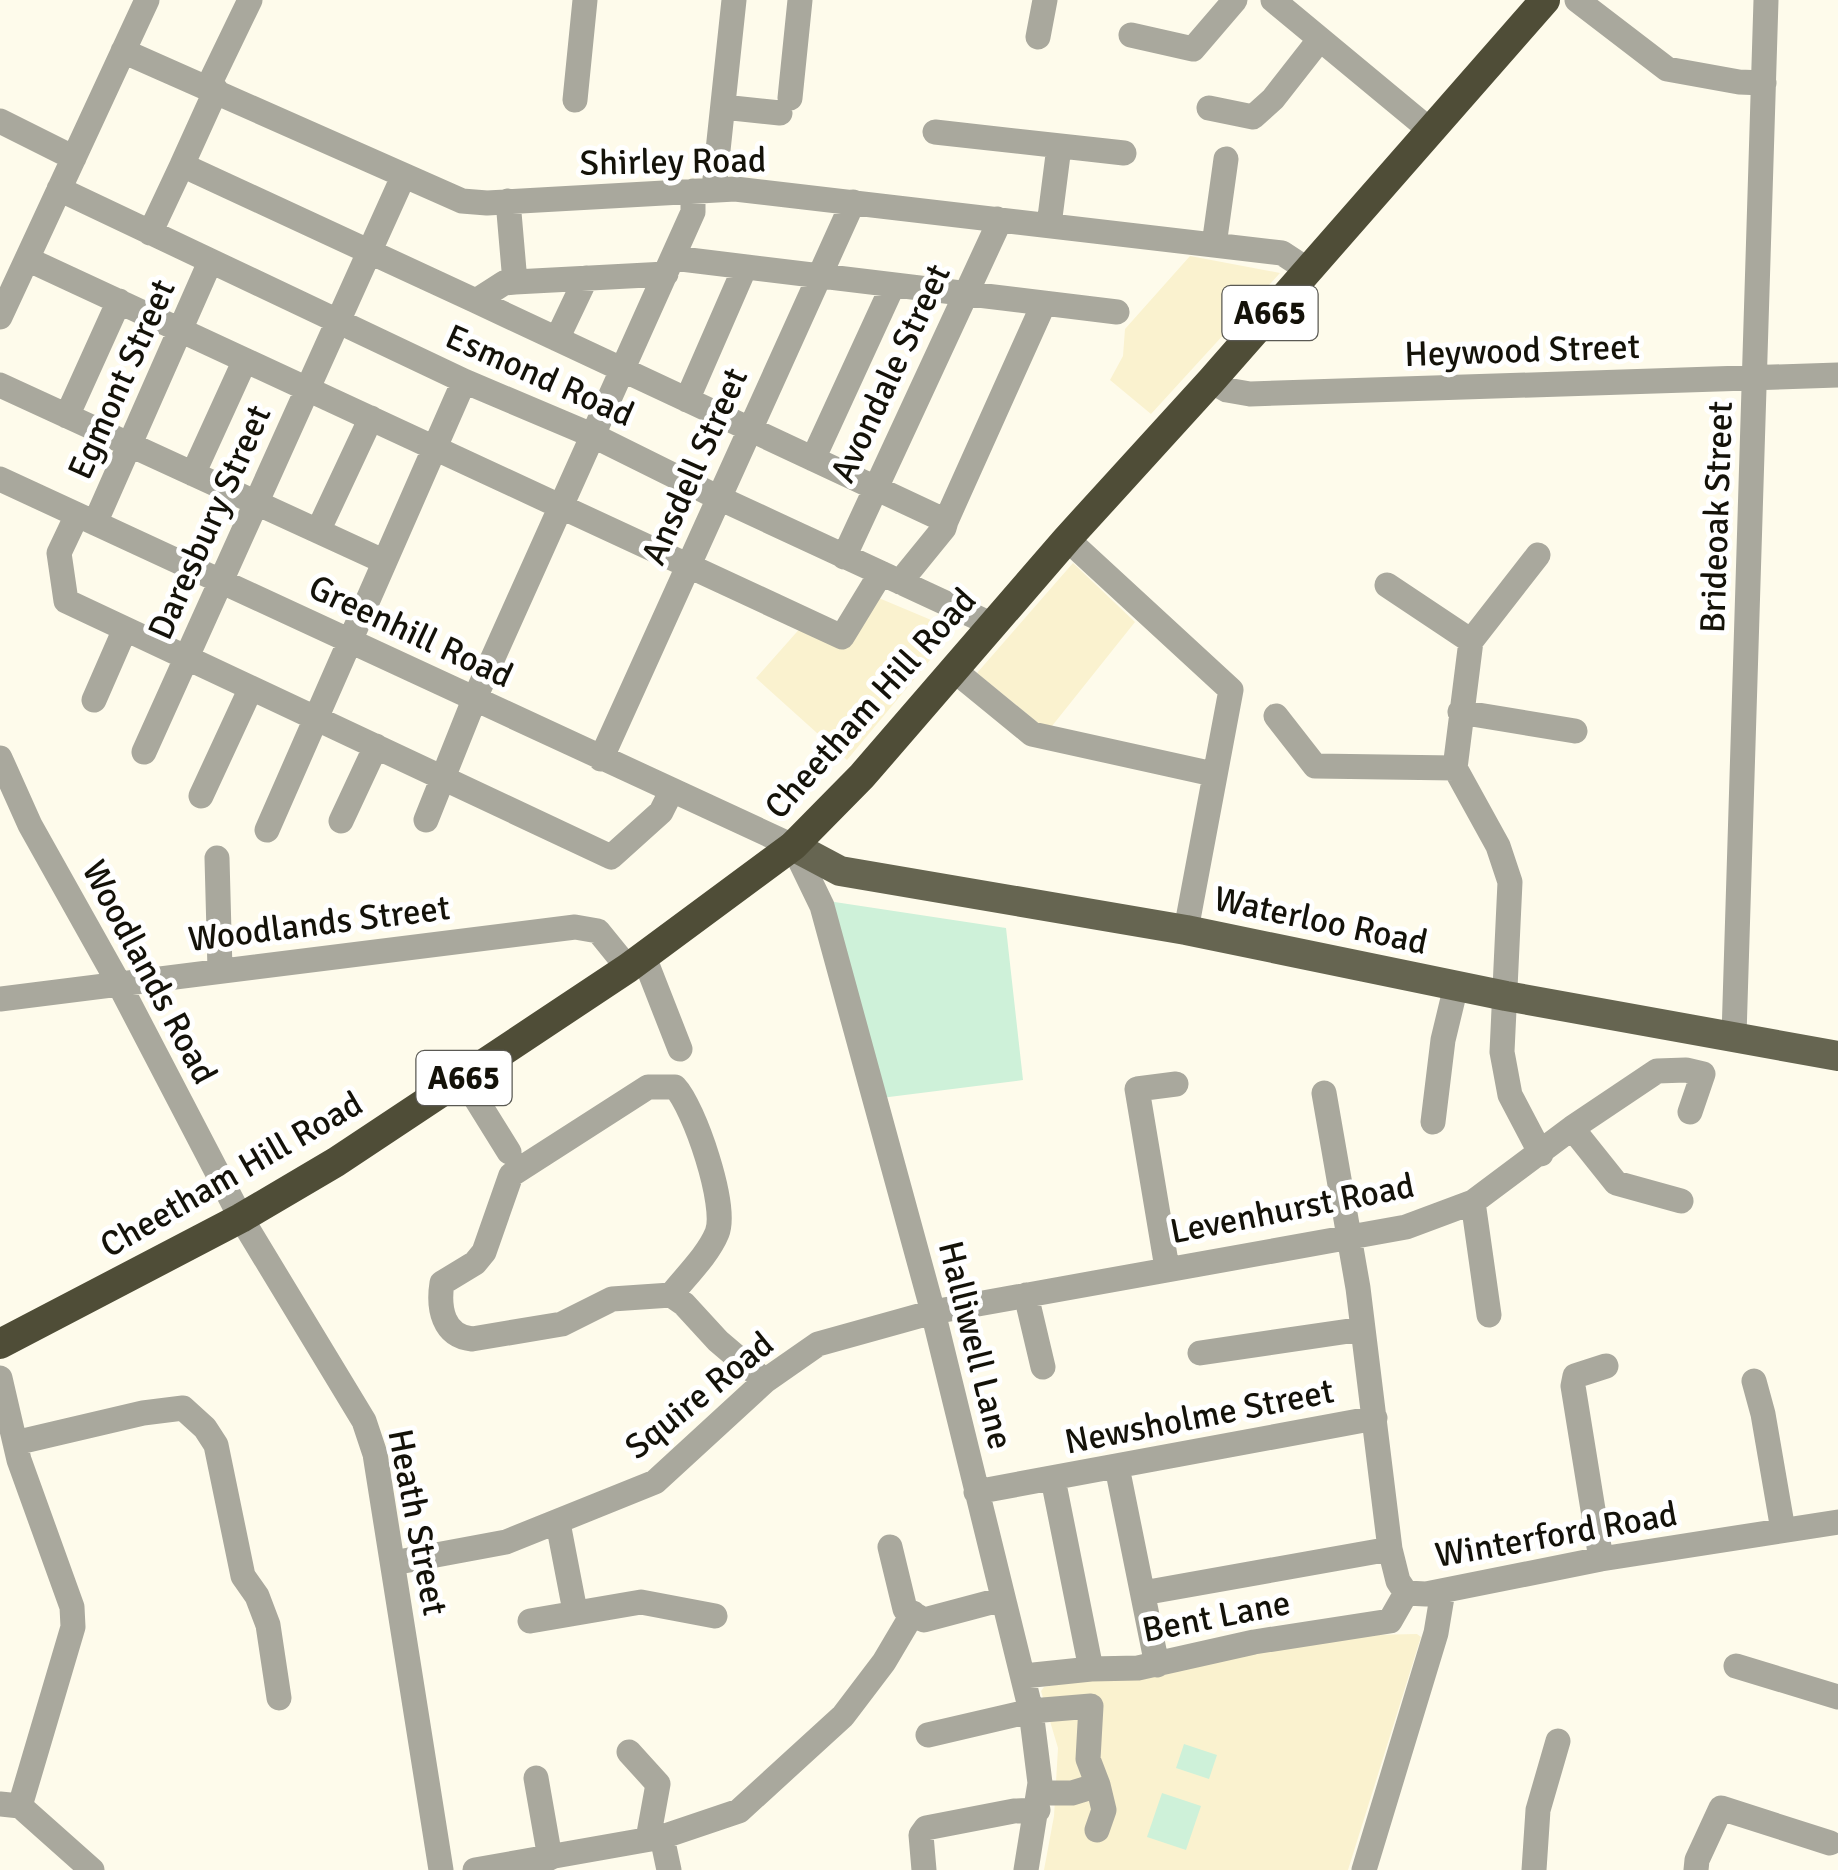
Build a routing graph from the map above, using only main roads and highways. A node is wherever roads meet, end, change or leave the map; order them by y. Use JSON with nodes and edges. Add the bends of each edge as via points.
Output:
{"nodes":[{"id":1,"x":1545,"y":0,"type":"edge"},
{"id":2,"x":793,"y":846,"type":"junction"},
{"id":3,"x":1838,"y":1056,"type":"edge"},
{"id":4,"x":0,"y":1344,"type":"edge"}],
"edges":[{"from":1,"to":2,"type":"highway","name":"Cheetham Hill Road","number":"A665","via":[[862,776]]},
{"from":2,"to":3,"type":"main road","name":"Waterloo Road","via":[[840,872],[1186,930]]},
{"from":2,"to":4,"type":"highway","name":"Cheetham Hill Road","number":"A665","via":[[636,963],[336,1162]]}]}
